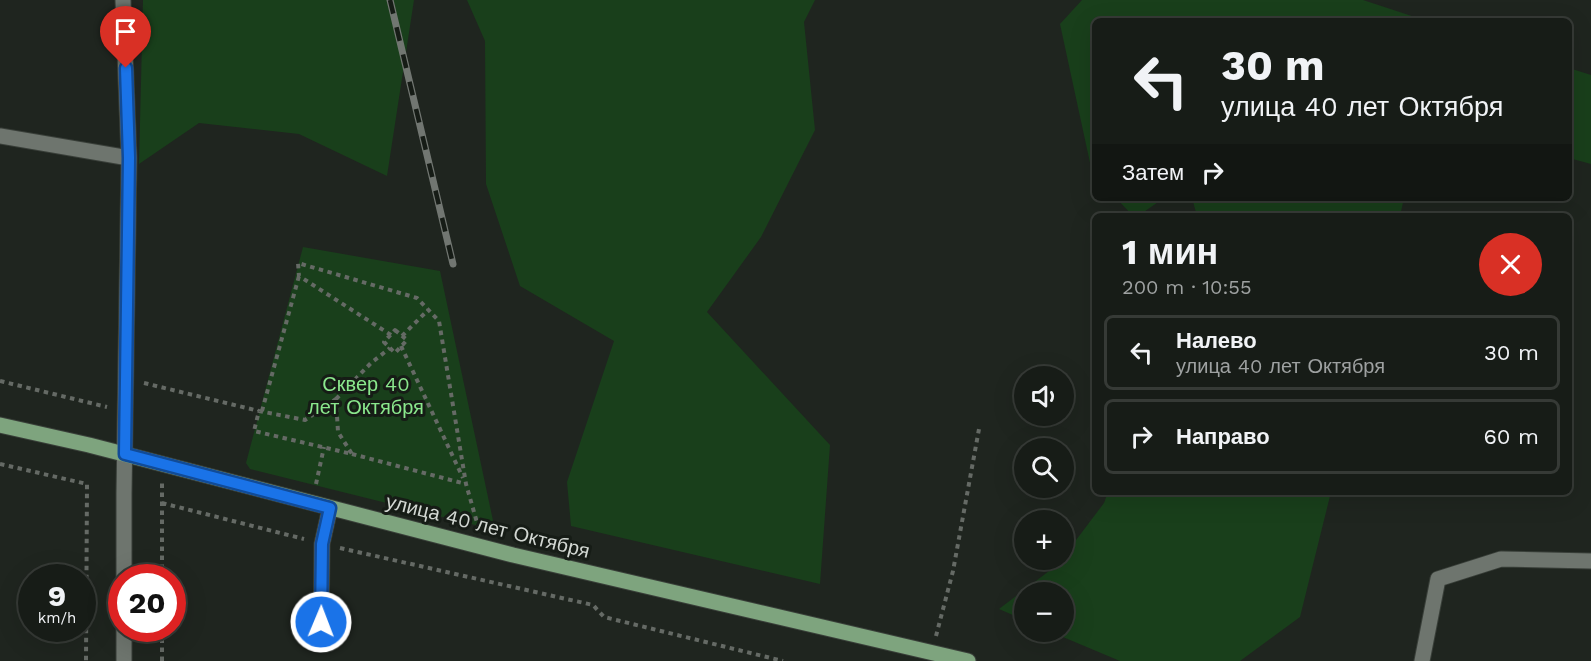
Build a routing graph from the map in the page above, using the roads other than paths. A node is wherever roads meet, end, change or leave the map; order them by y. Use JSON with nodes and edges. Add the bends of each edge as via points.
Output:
{"nodes":[{"id":1,"x":123,"y":0,"type":"edge"},
{"id":2,"x":0,"y":136,"type":"edge"},
{"id":3,"x":129,"y":158,"type":"junction"},
{"id":4,"x":0,"y":425,"type":"edge"},
{"id":5,"x":125,"y":454,"type":"junction"},
{"id":6,"x":330,"y":508,"type":"junction"},
{"id":7,"x":1591,"y":561,"type":"edge"},
{"id":8,"x":124,"y":564,"type":"edge"},
{"id":9,"x":321,"y":641,"type":"dead end"},
{"id":10,"x":124,"y":642,"type":"edge"},
{"id":11,"x":124,"y":661,"type":"edge"},
{"id":12,"x":968,"y":661,"type":"edge"},
{"id":13,"x":1422,"y":661,"type":"edge"}],
"edges":[{"from":1,"to":3,"type":"street"},
{"from":2,"to":3,"type":"street"},
{"from":3,"to":5,"type":"street"},
{"from":4,"to":5,"type":"main road","name":"улица 40 лет Октября"},
{"from":5,"to":6,"type":"main road","name":"улица 40 лет Октября"},
{"from":5,"to":8,"type":"street"},
{"from":6,"to":9,"type":"street","via":[[322,544]]},
{"from":6,"to":12,"type":"main road","name":"улица 40 лет Октября","via":[[513,555]]},
{"from":7,"to":13,"type":"street","via":[[1501,559],[1438,579]]},
{"from":10,"to":11,"type":"street"}]}
